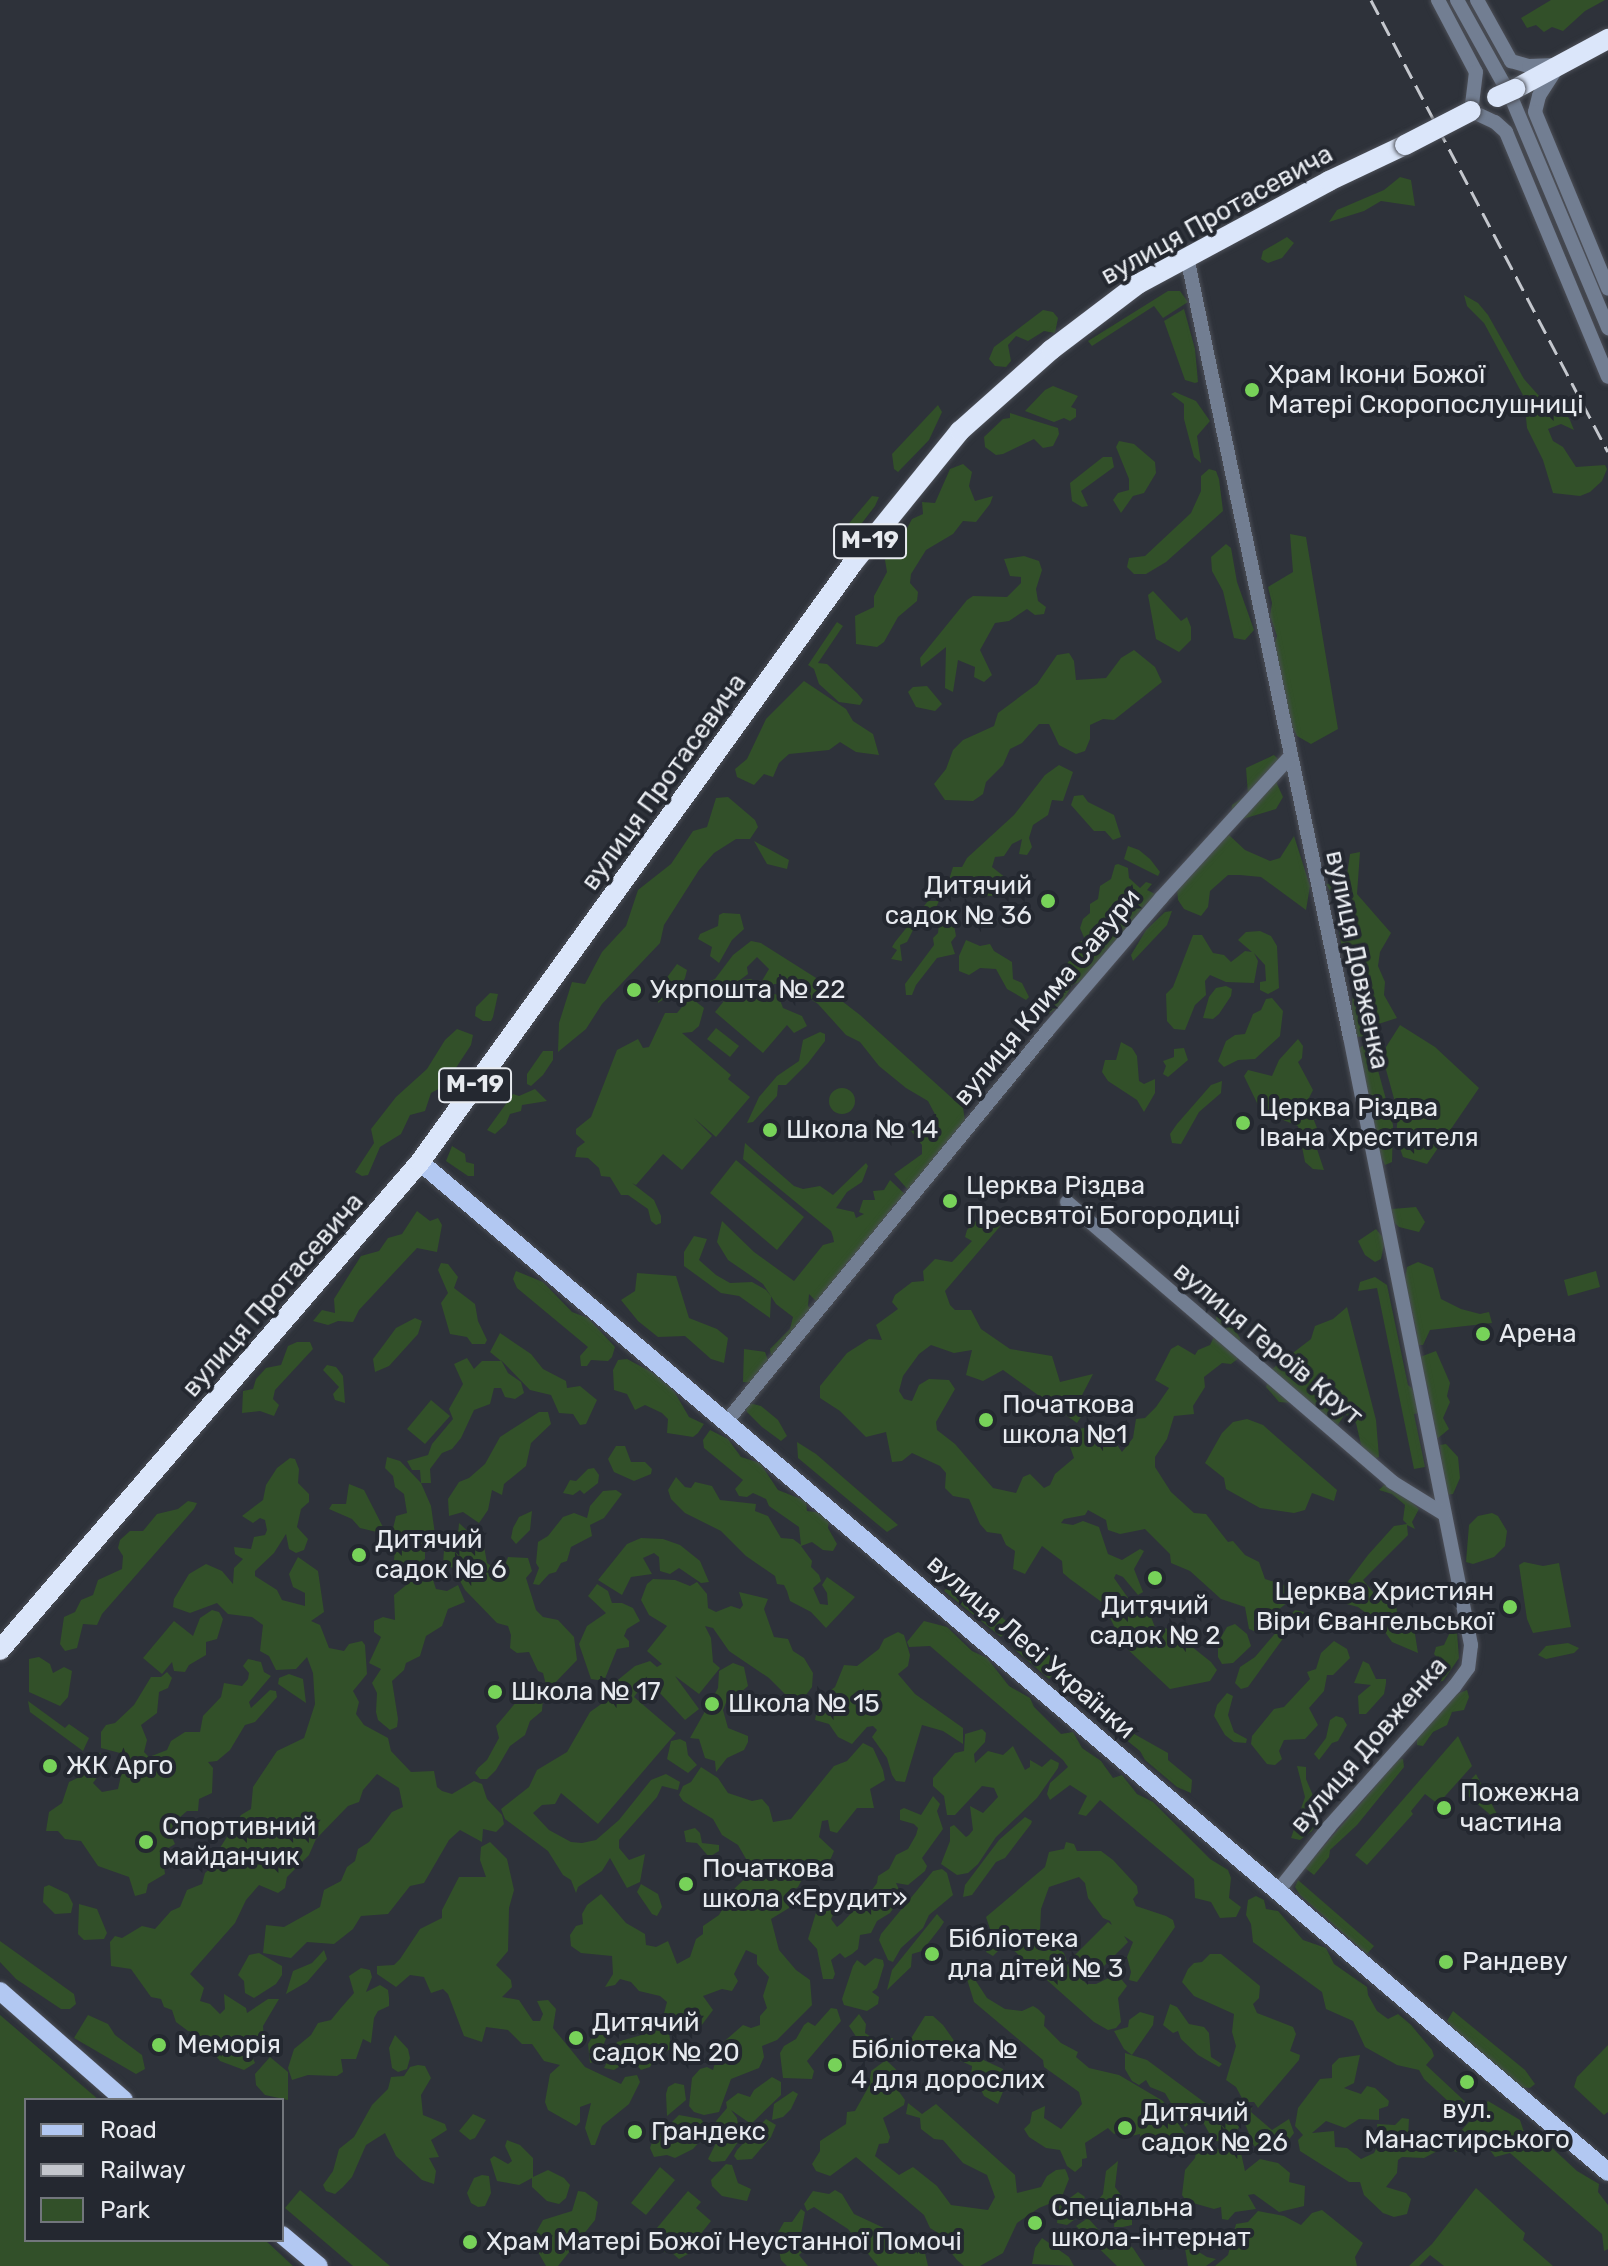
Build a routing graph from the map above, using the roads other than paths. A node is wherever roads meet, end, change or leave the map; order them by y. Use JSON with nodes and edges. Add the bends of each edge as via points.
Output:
{"nodes":[{"id":1,"x":1438,"y":0,"type":"edge"},
{"id":2,"x":1457,"y":0,"type":"edge"},
{"id":3,"x":1477,"y":0,"type":"edge"},
{"id":4,"x":1608,"y":39,"type":"edge"},
{"id":5,"x":1560,"y":65,"type":"junction"},
{"id":6,"x":1471,"y":111,"type":"junction"},
{"id":7,"x":1187,"y":257,"type":"junction"},
{"id":8,"x":1608,"y":288,"type":"edge"},
{"id":9,"x":1608,"y":328,"type":"edge"},
{"id":10,"x":1608,"y":377,"type":"edge"},
{"id":11,"x":1289,"y":758,"type":"junction"},
{"id":12,"x":420,"y":1162,"type":"junction"},
{"id":13,"x":1067,"y":1202,"type":"dead end"},
{"id":14,"x":727,"y":1421,"type":"junction"},
{"id":15,"x":1444,"y":1514,"type":"junction"},
{"id":16,"x":0,"y":1650,"type":"edge"},
{"id":17,"x":1278,"y":1891,"type":"junction"},
{"id":18,"x":0,"y":1991,"type":"edge"},
{"id":19,"x":122,"y":2098,"type":"edge"},
{"id":20,"x":1608,"y":2172,"type":"edge"},
{"id":21,"x":284,"y":2237,"type":"edge"},
{"id":22,"x":319,"y":2266,"type":"edge"}],
"edges":[{"from":1,"to":6,"type":"street","via":[[1476,72]]},
{"from":2,"to":9,"type":"street","via":[[1511,97]]},
{"from":3,"to":5,"type":"street","via":[[1511,61]]},
{"from":4,"to":5,"type":"highway","number":"М-19"},
{"from":5,"to":6,"type":"highway","name":"вулиця Протасевича","number":"М-19"},
{"from":5,"to":8,"type":"street","via":[[1535,112]]},
{"from":6,"to":7,"type":"highway","name":"вулиця Протасевича","number":"М-19","bridge":true},
{"from":6,"to":10,"type":"street","via":[[1506,132]]},
{"from":7,"to":11,"type":"street","name":"вулиця Довженка"},
{"from":7,"to":12,"type":"highway","name":"вулиця Протасевича","number":"М-19","via":[[1138,284],[1051,350],[979,411],[921,476]]},
{"from":11,"to":14,"type":"street","name":"вулиця Клима Савури","via":[[1048,1030]]},
{"from":11,"to":15,"type":"street","name":"вулиця Довженка"},
{"from":12,"to":14,"type":"main road","name":"вулиця Лесі Українки"},
{"from":12,"to":16,"type":"highway","name":"вулиця Протасевича","number":"М-19"},
{"from":13,"to":15,"type":"street","name":"вулиця Героїв Крут","via":[[1392,1482]]},
{"from":14,"to":17,"type":"main road","name":"вулиця Лесі Українки"},
{"from":15,"to":17,"type":"street","name":"вулиця Довженка","via":[[1470,1632],[1468,1668]]},
{"from":17,"to":20,"type":"main road","name":"вулиця Лесі Українки"},
{"from":18,"to":19,"type":"main road"},
{"from":21,"to":22,"type":"main road"}]}
